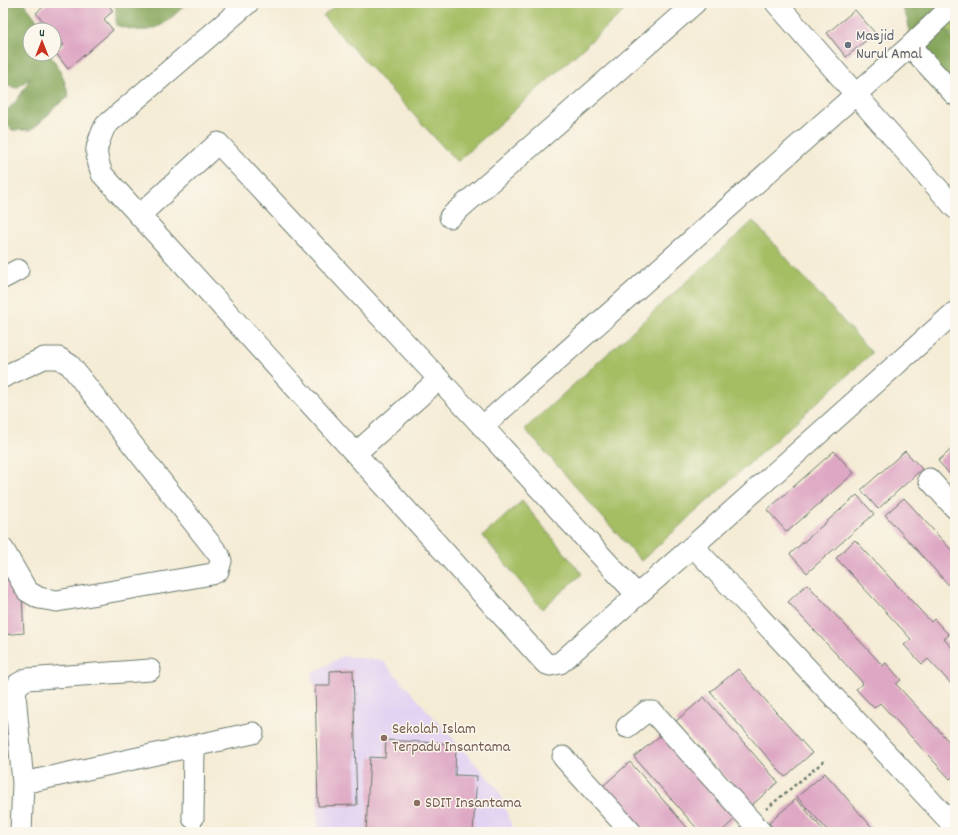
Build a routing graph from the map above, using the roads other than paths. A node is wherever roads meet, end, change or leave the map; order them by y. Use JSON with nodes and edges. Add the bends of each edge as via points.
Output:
{"nodes":[{"id":1,"x":248,"y":3,"type":"edge"},
{"id":2,"x":695,"y":3,"type":"edge"},
{"id":3,"x":776,"y":3,"type":"edge"},
{"id":4,"x":953,"y":6,"type":"edge"},
{"id":5,"x":910,"y":46,"type":"junction"},
{"id":6,"x":855,"y":94,"type":"junction"},
{"id":7,"x":955,"y":95,"type":"edge"},
{"id":8,"x":955,"y":208,"type":"edge"},
{"id":9,"x":140,"y":215,"type":"junction"},
{"id":10,"x":450,"y":217,"type":"dead end"},
{"id":11,"x":955,"y":312,"type":"edge"},
{"id":12,"x":3,"y":378,"type":"edge"},
{"id":13,"x":439,"y":379,"type":"junction"},
{"id":14,"x":483,"y":426,"type":"junction"},
{"id":15,"x":356,"y":452,"type":"junction"},
{"id":16,"x":929,"y":479,"type":"dead end"},
{"id":17,"x":955,"y":508,"type":"edge"},
{"id":18,"x":694,"y":546,"type":"junction"},
{"id":19,"x":3,"y":549,"type":"edge"},
{"id":20,"x":637,"y":595,"type":"junction"},
{"id":21,"x":150,"y":670,"type":"dead end"},
{"id":22,"x":627,"y":727,"type":"dead end"},
{"id":23,"x":253,"y":734,"type":"dead end"},
{"id":24,"x":194,"y":746,"type":"junction"},
{"id":25,"x":563,"y":757,"type":"dead end"},
{"id":26,"x":23,"y":783,"type":"junction"},
{"id":27,"x":193,"y":818,"type":"dead end"},
{"id":28,"x":756,"y":827,"type":"edge"},
{"id":29,"x":955,"y":827,"type":"edge"},
{"id":30,"x":21,"y":832,"type":"edge"},
{"id":31,"x":631,"y":832,"type":"edge"}],
"edges":[{"from":1,"to":9,"type":"street","via":[[105,126],[97,146],[97,158],[102,174]]},
{"from":2,"to":10,"type":"street"},
{"from":3,"to":6,"type":"street"},
{"from":4,"to":5,"type":"street"},
{"from":5,"to":6,"type":"street"},
{"from":5,"to":7,"type":"street"},
{"from":6,"to":8,"type":"street"},
{"from":6,"to":14,"type":"street"},
{"from":9,"to":13,"type":"street","via":[[218,143]]},
{"from":9,"to":15,"type":"street"},
{"from":11,"to":18,"type":"street"},
{"from":12,"to":19,"type":"street","via":[[44,358],[59,358],[70,365],[219,555],[221,561],[218,571],[212,574],[57,601],[39,598],[27,591]]},
{"from":13,"to":14,"type":"street"},
{"from":13,"to":15,"type":"street"},
{"from":14,"to":20,"type":"street"},
{"from":15,"to":20,"type":"street","via":[[545,663],[560,663]]},
{"from":16,"to":17,"type":"street"},
{"from":18,"to":20,"type":"street"},
{"from":18,"to":29,"type":"street"},
{"from":21,"to":26,"type":"street","via":[[27,679],[18,684],[15,694]]},
{"from":22,"to":28,"type":"street","via":[[646,712],[653,712]]},
{"from":23,"to":24,"type":"street"},
{"from":24,"to":26,"type":"street"},
{"from":24,"to":27,"type":"street"},
{"from":25,"to":31,"type":"street"},
{"from":26,"to":30,"type":"street"}]}
